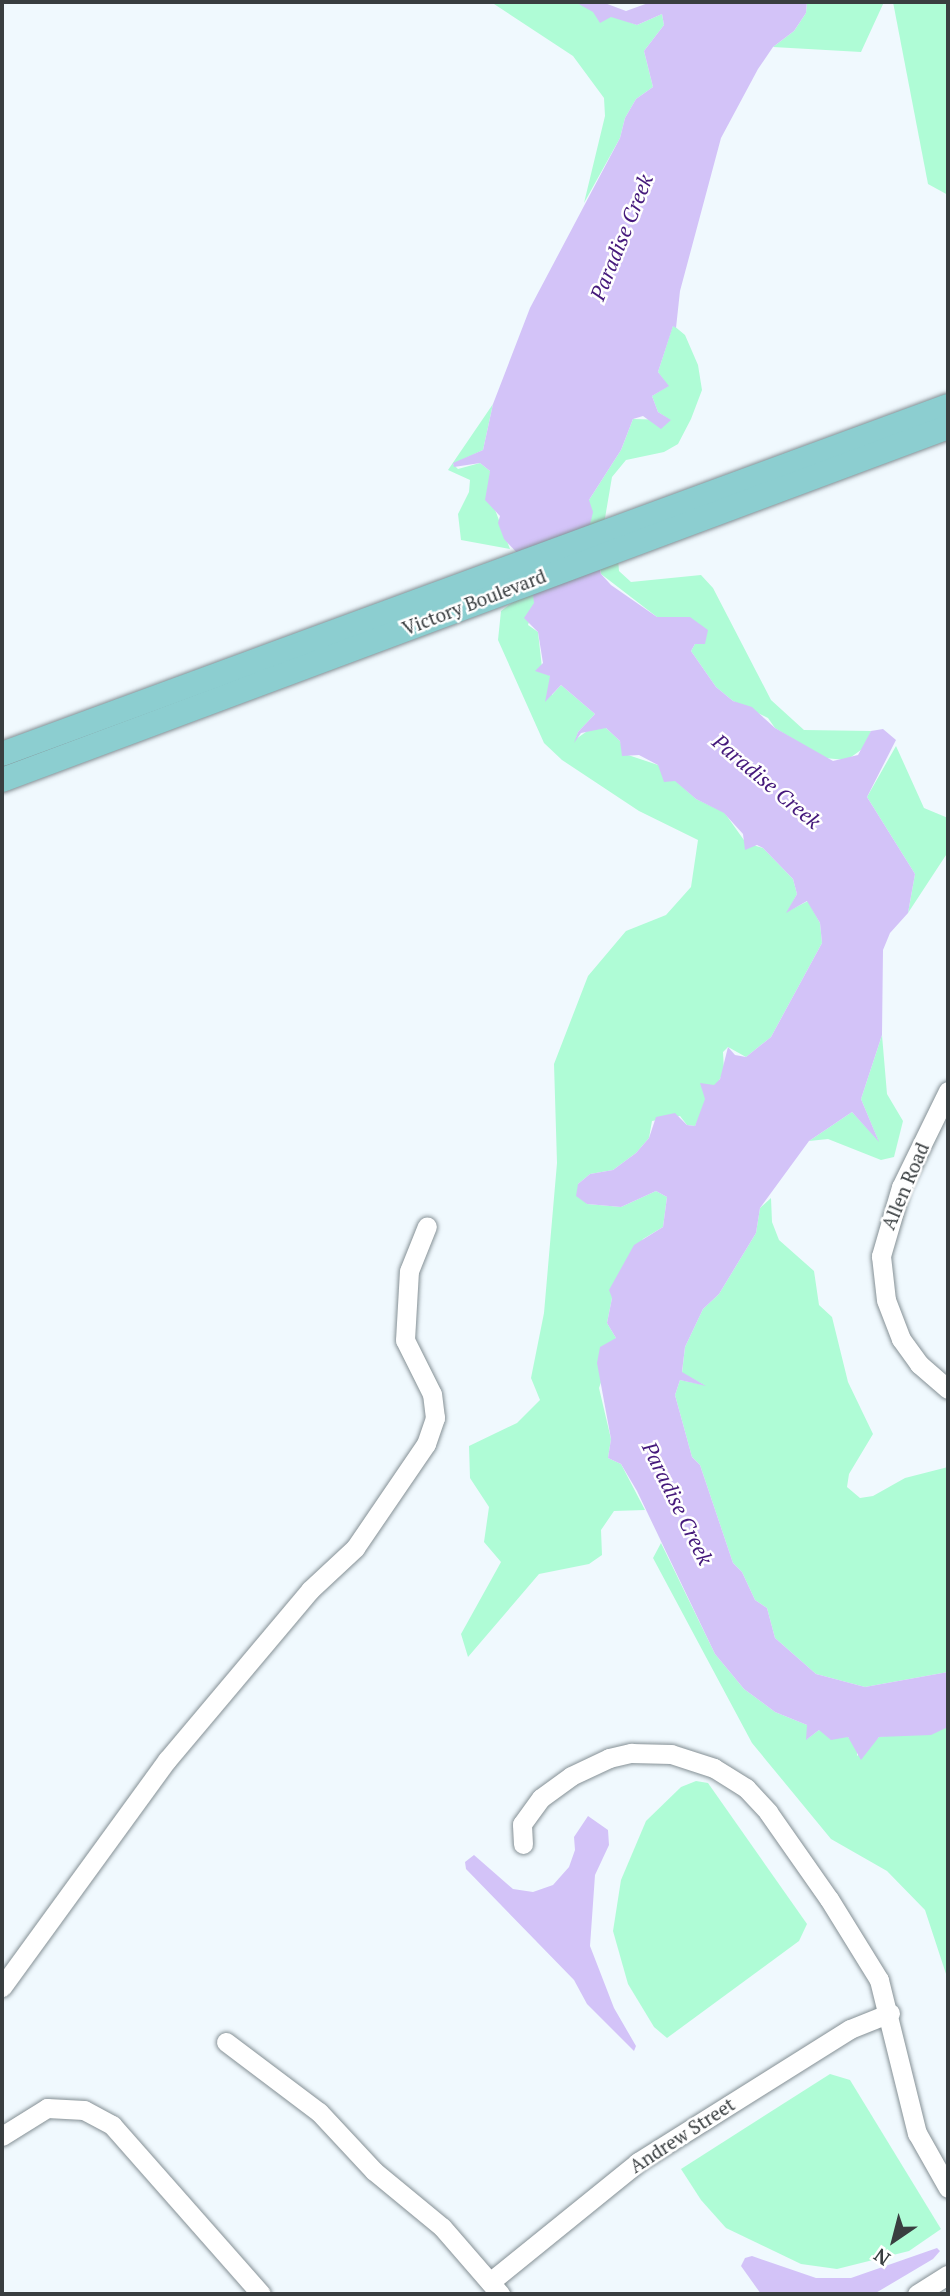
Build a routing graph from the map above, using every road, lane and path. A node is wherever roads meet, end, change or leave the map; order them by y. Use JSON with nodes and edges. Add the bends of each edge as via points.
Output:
{"nodes":[{"id":1,"x":948,"y":406,"type":"edge"},
{"id":2,"x":948,"y":427,"type":"edge"},
{"id":3,"x":630,"y":533,"type":"junction"},
{"id":4,"x":498,"y":582,"type":"junction"},
{"id":5,"x":2,"y":754,"type":"edge"},
{"id":6,"x":2,"y":780,"type":"edge"},
{"id":7,"x":948,"y":1091,"type":"edge"},
{"id":8,"x":427,"y":1226,"type":"dead end"},
{"id":9,"x":948,"y":1389,"type":"edge"},
{"id":10,"x":523,"y":1844,"type":"dead end"},
{"id":11,"x":2,"y":1987,"type":"edge"},
{"id":12,"x":890,"y":2013,"type":"junction"},
{"id":13,"x":226,"y":2042,"type":"dead end"},
{"id":14,"x":2,"y":2136,"type":"edge"},
{"id":15,"x":948,"y":2188,"type":"edge"},
{"id":16,"x":948,"y":2275,"type":"edge"},
{"id":17,"x":495,"y":2288,"type":"edge"},
{"id":18,"x":261,"y":2294,"type":"edge"},
{"id":19,"x":918,"y":2294,"type":"edge"}],
"edges":[{"from":1,"to":3,"type":"main road","name":"Victory Boulevard"},
{"from":2,"to":3,"type":"main road","name":"Victory Boulevard"},
{"from":3,"to":4,"type":"main road","name":"Victory Boulevard"},
{"from":4,"to":5,"type":"main road","name":"Victory Boulevard"},
{"from":4,"to":6,"type":"main road","name":"Victory Boulevard"},
{"from":7,"to":9,"type":"street","name":"Allen Road","via":[[901,1187],[881,1256],[886,1300],[901,1339],[919,1364]]},
{"from":8,"to":11,"type":"street","via":[[409,1271],[405,1340],[432,1394],[436,1418],[426,1444],[355,1548],[310,1590],[167,1760]]},
{"from":10,"to":12,"type":"street","via":[[522,1824],[541,1798],[592,1765],[631,1753],[651,1753],[714,1768],[746,1788],[768,1812],[864,1952]]},
{"from":12,"to":15,"type":"street","via":[[917,2133]]},
{"from":12,"to":17,"type":"street","name":"Andrew Street","via":[[850,2029],[638,2162]]},
{"from":13,"to":17,"type":"street","via":[[319,2112],[374,2171],[442,2227]]},
{"from":14,"to":18,"type":"street","via":[[47,2108],[84,2110],[112,2125]]},
{"from":16,"to":19,"type":"street"}]}
